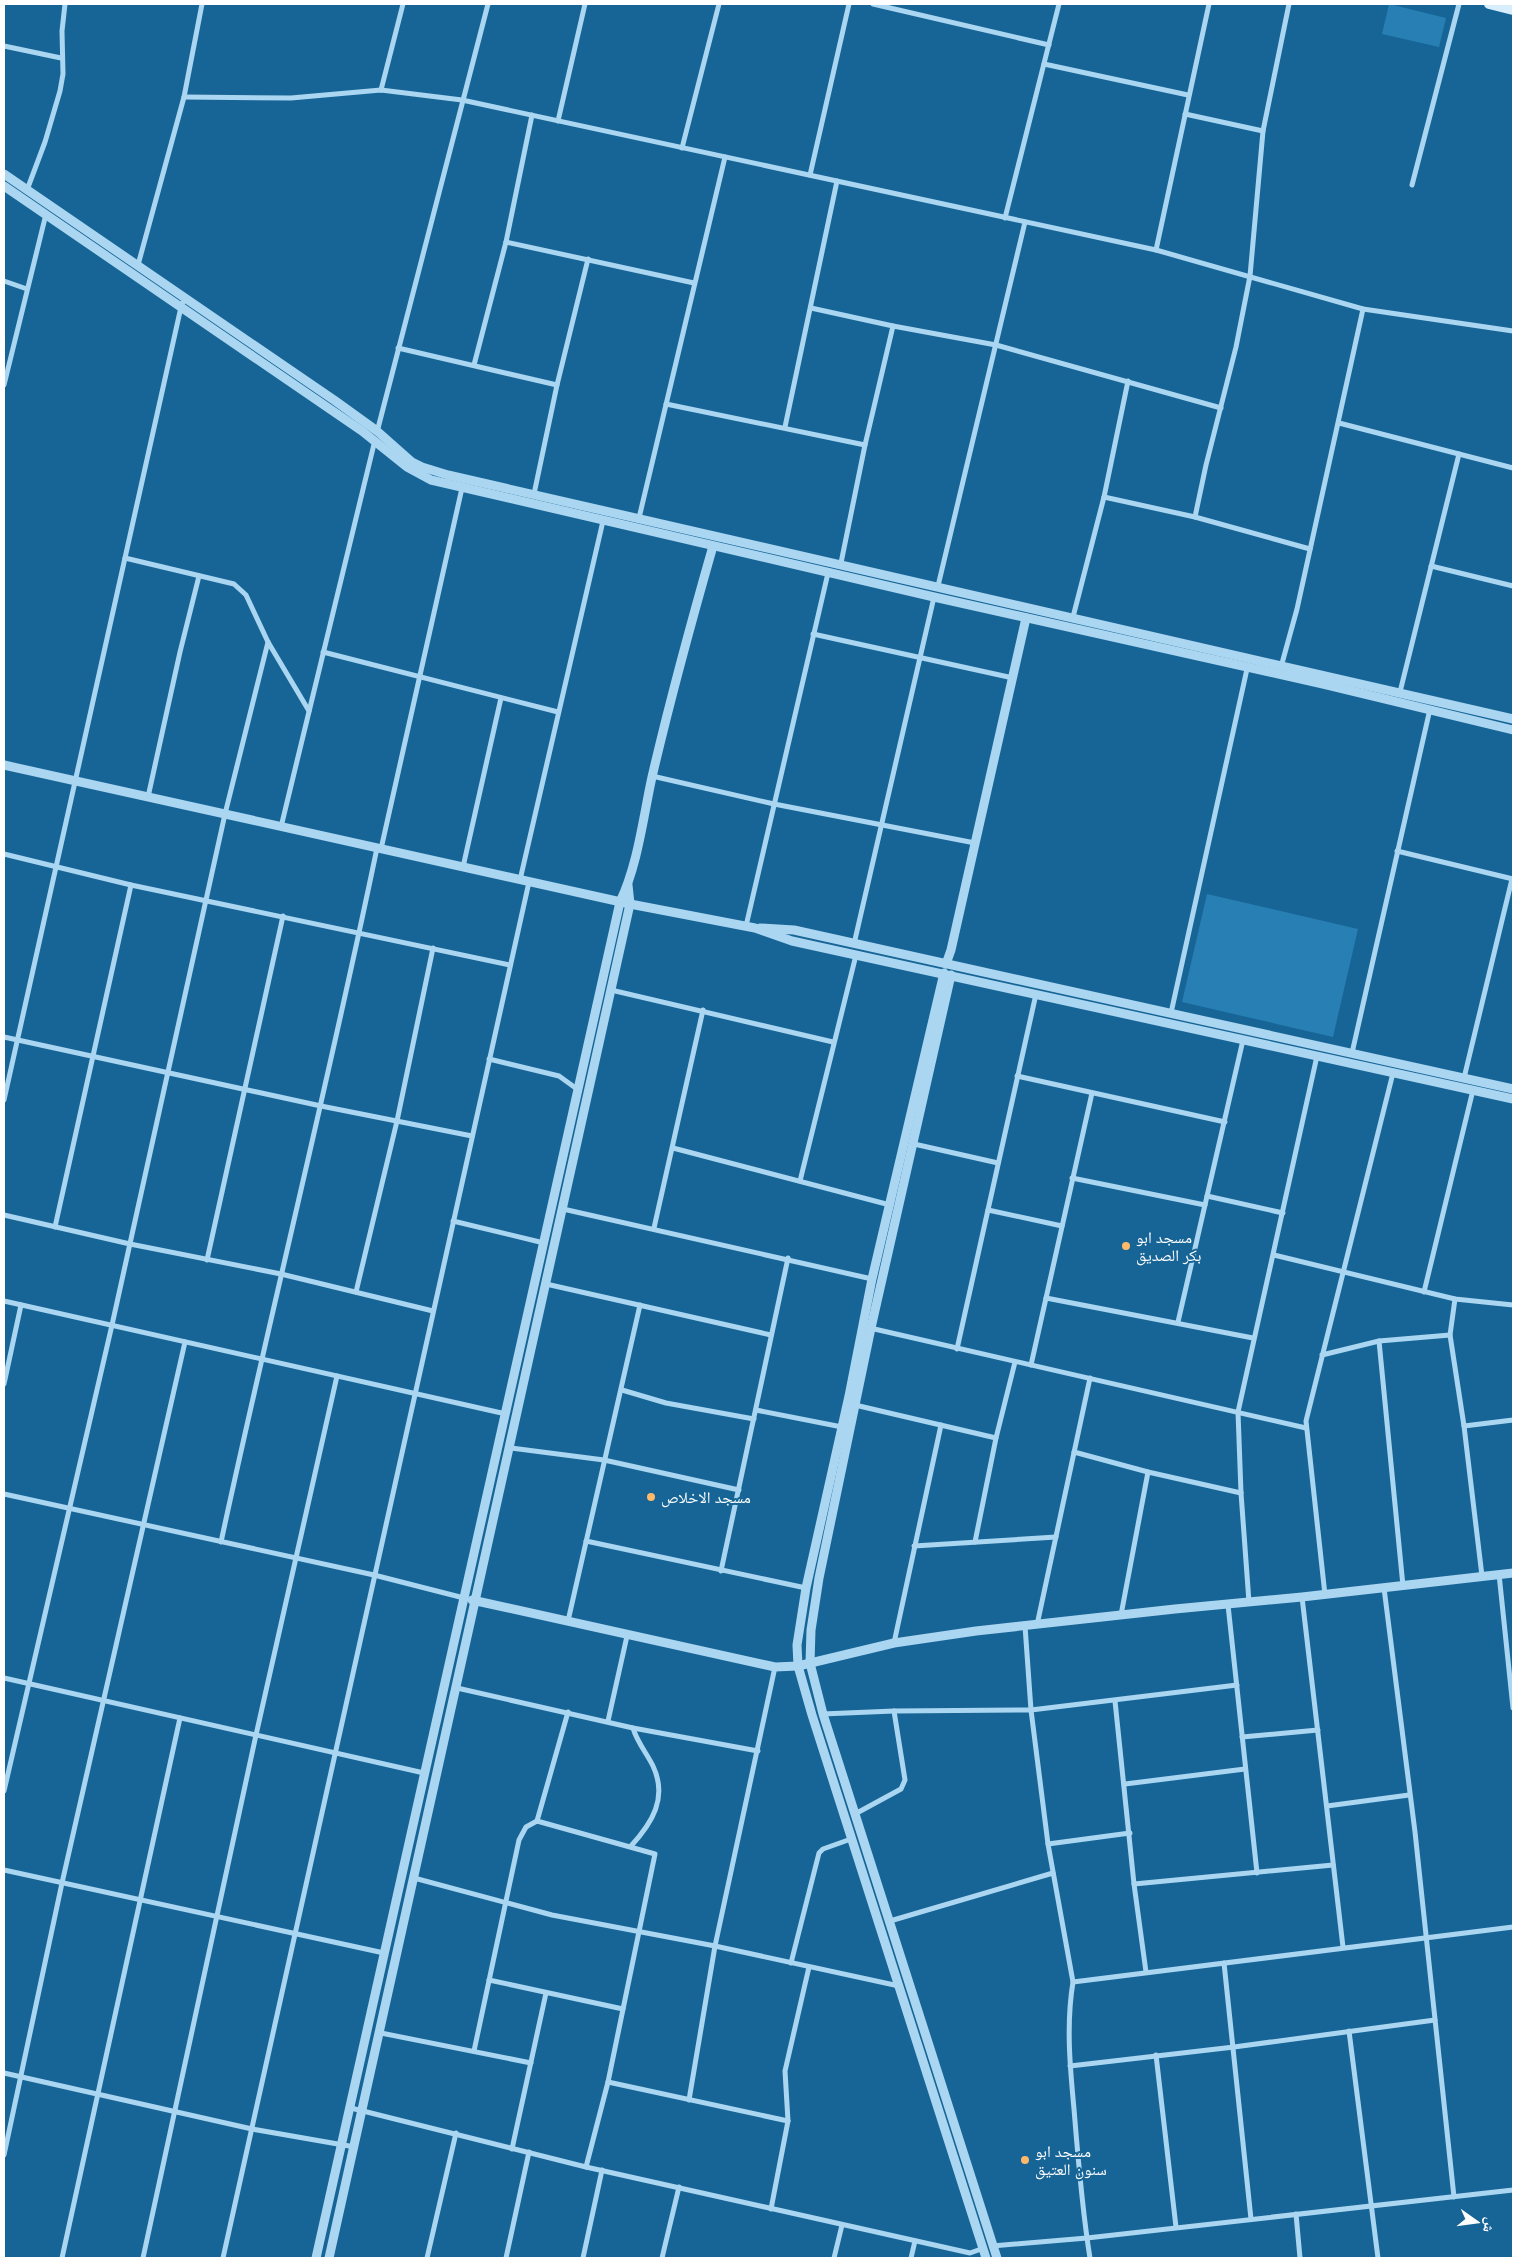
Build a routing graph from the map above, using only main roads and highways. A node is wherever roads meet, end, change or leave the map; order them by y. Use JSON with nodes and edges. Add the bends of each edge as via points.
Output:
{"nodes":[{"id":1,"x":1489,"y":4,"type":"edge"},
{"id":2,"x":1513,"y":10,"type":"edge"}],
"edges":[{"from":1,"to":2,"type":"main road"}]}
